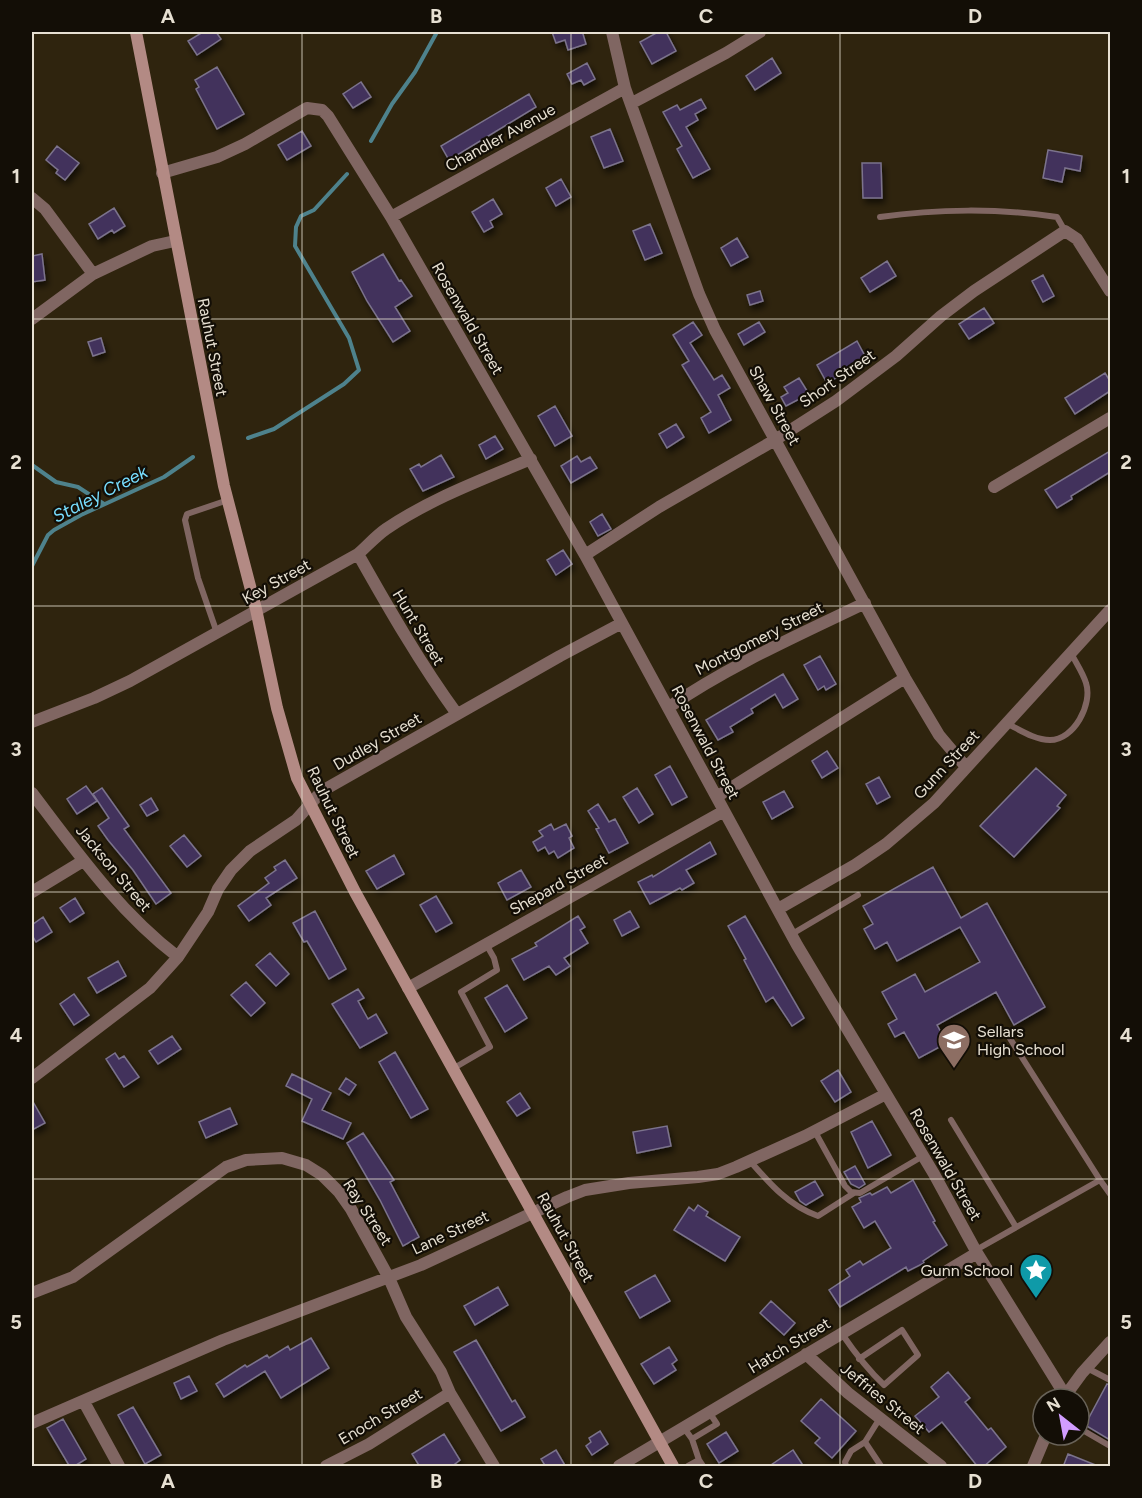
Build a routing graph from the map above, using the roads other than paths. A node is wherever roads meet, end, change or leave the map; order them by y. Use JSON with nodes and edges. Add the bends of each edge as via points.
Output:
{"nodes":[{"id":1,"x":135,"y":32,"type":"edge"},
{"id":2,"x":612,"y":32,"type":"edge"},
{"id":3,"x":760,"y":32,"type":"edge"},
{"id":4,"x":625,"y":88,"type":"junction"},
{"id":5,"x":632,"y":103,"type":"junction"},
{"id":6,"x":162,"y":173,"type":"junction"},
{"id":7,"x":32,"y":198,"type":"edge"},
{"id":8,"x":391,"y":217,"type":"junction"},
{"id":9,"x":880,"y":217,"type":"dead end"},
{"id":10,"x":1065,"y":231,"type":"junction"},
{"id":11,"x":175,"y":241,"type":"junction"},
{"id":12,"x":93,"y":274,"type":"junction"},
{"id":13,"x":1110,"y":291,"type":"edge"},
{"id":14,"x":32,"y":319,"type":"edge"},
{"id":15,"x":1110,"y":418,"type":"edge"},
{"id":16,"x":775,"y":440,"type":"junction"},
{"id":17,"x":531,"y":459,"type":"junction"},
{"id":18,"x":994,"y":487,"type":"dead end"},
{"id":19,"x":228,"y":500,"type":"junction"},
{"id":20,"x":358,"y":554,"type":"junction"},
{"id":21,"x":585,"y":555,"type":"junction"},
{"id":22,"x":866,"y":603,"type":"junction"},
{"id":23,"x":256,"y":609,"type":"junction"},
{"id":24,"x":1110,"y":610,"type":"edge"},
{"id":25,"x":622,"y":623,"type":"junction"},
{"id":26,"x":217,"y":634,"type":"junction"},
{"id":27,"x":1071,"y":653,"type":"junction"},
{"id":28,"x":905,"y":678,"type":"junction"},
{"id":29,"x":669,"y":707,"type":"junction"},
{"id":30,"x":457,"y":714,"type":"junction"},
{"id":31,"x":32,"y":722,"type":"edge"},
{"id":32,"x":1006,"y":723,"type":"junction"},
{"id":33,"x":966,"y":767,"type":"junction"},
{"id":34,"x":32,"y":793,"type":"edge"},
{"id":35,"x":718,"y":796,"type":"junction"},
{"id":36,"x":309,"y":804,"type":"junction"},
{"id":37,"x":724,"y":810,"type":"junction"},
{"id":38,"x":83,"y":861,"type":"junction"},
{"id":39,"x":32,"y":892,"type":"edge"},
{"id":40,"x":858,"y":895,"type":"dead end"},
{"id":41,"x":778,"y":909,"type":"junction"},
{"id":42,"x":792,"y":934,"type":"junction"},
{"id":43,"x":486,"y":943,"type":"junction"},
{"id":44,"x":178,"y":957,"type":"junction"},
{"id":45,"x":408,"y":988,"type":"junction"},
{"id":46,"x":1009,"y":1037,"type":"dead end"},
{"id":47,"x":454,"y":1068,"type":"junction"},
{"id":48,"x":32,"y":1078,"type":"edge"},
{"id":49,"x":886,"y":1094,"type":"junction"},
{"id":50,"x":951,"y":1120,"type":"dead end"},
{"id":51,"x":814,"y":1131,"type":"junction"},
{"id":52,"x":923,"y":1156,"type":"junction"},
{"id":53,"x":750,"y":1161,"type":"junction"},
{"id":54,"x":1100,"y":1180,"type":"junction"},
{"id":55,"x":855,"y":1193,"type":"junction"},
{"id":56,"x":1110,"y":1194,"type":"edge"},
{"id":57,"x":532,"y":1213,"type":"junction"},
{"id":58,"x":1016,"y":1227,"type":"junction"},
{"id":59,"x":976,"y":1251,"type":"junction"},
{"id":60,"x":389,"y":1278,"type":"junction"},
{"id":61,"x":32,"y":1293,"type":"edge"},
{"id":62,"x":841,"y":1333,"type":"junction"},
{"id":63,"x":1110,"y":1342,"type":"edge"},
{"id":64,"x":806,"y":1354,"type":"junction"},
{"id":65,"x":859,"y":1359,"type":"junction"},
{"id":66,"x":1087,"y":1368,"type":"junction"},
{"id":67,"x":1110,"y":1380,"type":"edge"},
{"id":68,"x":1058,"y":1387,"type":"edge"},
{"id":69,"x":1072,"y":1387,"type":"edge"},
{"id":70,"x":450,"y":1393,"type":"junction"},
{"id":71,"x":84,"y":1402,"type":"junction"},
{"id":72,"x":709,"y":1412,"type":"junction"},
{"id":73,"x":880,"y":1418,"type":"junction"},
{"id":74,"x":32,"y":1423,"type":"edge"},
{"id":75,"x":684,"y":1427,"type":"junction"},
{"id":76,"x":1091,"y":1435,"type":"edge"},
{"id":77,"x":692,"y":1439,"type":"junction"},
{"id":78,"x":660,"y":1442,"type":"junction"},
{"id":79,"x":865,"y":1442,"type":"junction"},
{"id":80,"x":1110,"y":1446,"type":"edge"},
{"id":81,"x":1041,"y":1447,"type":"edge"},
{"id":82,"x":699,"y":1460,"type":"junction"},
{"id":83,"x":119,"y":1467,"type":"edge"},
{"id":84,"x":326,"y":1467,"type":"edge"},
{"id":85,"x":494,"y":1467,"type":"edge"},
{"id":86,"x":619,"y":1467,"type":"edge"},
{"id":87,"x":673,"y":1467,"type":"edge"},
{"id":88,"x":688,"y":1467,"type":"edge"},
{"id":89,"x":703,"y":1467,"type":"edge"},
{"id":90,"x":846,"y":1467,"type":"edge"},
{"id":91,"x":880,"y":1467,"type":"edge"},
{"id":92,"x":941,"y":1467,"type":"edge"},
{"id":93,"x":1033,"y":1467,"type":"edge"}],
"edges":[{"from":1,"to":6,"type":"main road","name":"Rauhut Street"},
{"from":2,"to":4,"type":"street","name":"Shaw Street"},
{"from":3,"to":5,"type":"street"},
{"from":4,"to":5,"type":"street","name":"Shaw Street"},
{"from":4,"to":8,"type":"street","name":"Chandler Avenue"},
{"from":5,"to":16,"type":"street","name":"Shaw Street","via":[[699,294]]},
{"from":6,"to":8,"type":"street","name":"Rosenwald Street","via":[[217,157],[299,111],[315,108],[328,116]]},
{"from":6,"to":11,"type":"main road","name":"Rauhut Street"},
{"from":7,"to":12,"type":"street","via":[[45,209]]},
{"from":8,"to":17,"type":"street","name":"Rosenwald Street"},
{"from":9,"to":10,"type":"lane","via":[[954,211],[1032,213],[1057,217]]},
{"from":10,"to":13,"type":"street","via":[[1077,239]]},
{"from":10,"to":16,"type":"street","name":"Short Street","via":[[974,291],[863,382]]},
{"from":11,"to":12,"type":"street","via":[[144,249]]},
{"from":11,"to":19,"type":"main road","name":"Rauhut Street"},
{"from":12,"to":14,"type":"street"},
{"from":15,"to":18,"type":"street"},
{"from":16,"to":21,"type":"street","name":"Short Street"},
{"from":16,"to":22,"type":"street","name":"Shaw Street"},
{"from":17,"to":20,"type":"street","name":"Key Street","via":[[426,506],[385,530]]},
{"from":17,"to":21,"type":"street","name":"Rosenwald Street"},
{"from":19,"to":23,"type":"main road","name":"Rauhut Street"},
{"from":19,"to":26,"type":"lane","via":[[187,514],[184,520]]},
{"from":20,"to":23,"type":"street","name":"Key Street"},
{"from":20,"to":30,"type":"street","name":"Hunt Street","via":[[395,621]]},
{"from":21,"to":25,"type":"street","name":"Rosenwald Street"},
{"from":22,"to":28,"type":"street","name":"Shaw Street"},
{"from":22,"to":29,"type":"street","name":"Montgomery Street","via":[[765,651]]},
{"from":23,"to":26,"type":"street","name":"Key Street"},
{"from":23,"to":36,"type":"main road","name":"Rauhut Street","via":[[283,730]]},
{"from":24,"to":27,"type":"street","name":"Gunn Street"},
{"from":25,"to":29,"type":"street","name":"Rosenwald Street"},
{"from":25,"to":30,"type":"street","name":"Dudley Street"},
{"from":26,"to":31,"type":"street","name":"Key Street","via":[[130,681]]},
{"from":27,"to":32,"type":"street","name":"Gunn Street"},
{"from":27,"to":32,"type":"lane","via":[[1088,692],[1084,709],[1070,733],[1057,740],[1039,739]]},
{"from":28,"to":33,"type":"street","name":"Shaw Street","via":[[939,735]]},
{"from":28,"to":35,"type":"street"},
{"from":29,"to":35,"type":"street","name":"Rosenwald Street"},
{"from":30,"to":36,"type":"street","name":"Dudley Street","via":[[322,791]]},
{"from":32,"to":33,"type":"street","name":"Gunn Street"},
{"from":33,"to":41,"type":"street","name":"Gunn Street","via":[[934,803],[886,844]]},
{"from":34,"to":38,"type":"street","name":"Jackson Street"},
{"from":35,"to":37,"type":"street","name":"Rosenwald Street"},
{"from":36,"to":44,"type":"street","name":"Dudley Street","via":[[296,820],[250,851],[231,870]]},
{"from":36,"to":45,"type":"main road","name":"Rauhut Street"},
{"from":37,"to":41,"type":"street","name":"Rosenwald Street"},
{"from":37,"to":43,"type":"street","name":"Shepard Street"},
{"from":38,"to":39,"type":"street"},
{"from":38,"to":44,"type":"street","name":"Jackson Street","via":[[120,904]]},
{"from":40,"to":42,"type":"lane"},
{"from":41,"to":42,"type":"street","name":"Rosenwald Street"},
{"from":42,"to":49,"type":"street","name":"Rosenwald Street"},
{"from":43,"to":45,"type":"street","name":"Shepard Street"},
{"from":43,"to":47,"type":"lane","via":[[497,970],[461,992],[490,1047]]},
{"from":44,"to":48,"type":"street","name":"Dudley Street","via":[[134,1002]]},
{"from":45,"to":47,"type":"main road","name":"Rauhut Street"},
{"from":46,"to":54,"type":"lane"},
{"from":47,"to":57,"type":"main road","name":"Rauhut Street"},
{"from":49,"to":51,"type":"street","name":"Lane Street"},
{"from":49,"to":52,"type":"street","name":"Rosenwald Street"},
{"from":50,"to":58,"type":"lane"},
{"from":51,"to":53,"type":"street","name":"Lane Street"},
{"from":51,"to":55,"type":"lane","via":[[844,1186]]},
{"from":52,"to":55,"type":"lane"},
{"from":52,"to":59,"type":"street","name":"Rosenwald Street"},
{"from":53,"to":55,"type":"lane","via":[[779,1193],[810,1213],[818,1215]]},
{"from":53,"to":57,"type":"street","name":"Lane Street","via":[[718,1174],[585,1190]]},
{"from":54,"to":56,"type":"lane"},
{"from":54,"to":58,"type":"lane"},
{"from":57,"to":60,"type":"street","name":"Lane Street"},
{"from":57,"to":78,"type":"main road","name":"Rauhut Street"},
{"from":58,"to":59,"type":"lane"},
{"from":59,"to":62,"type":"street","name":"Hatch Street"},
{"from":59,"to":68,"type":"street","name":"Rosenwald Street"},
{"from":60,"to":61,"type":"street","name":"Ray Street","via":[[351,1209],[322,1175],[298,1162],[265,1158],[226,1167],[73,1277]]},
{"from":60,"to":70,"type":"street","name":"Ray Street","via":[[406,1317]]},
{"from":60,"to":71,"type":"street","name":"Lane Street","via":[[223,1340]]},
{"from":62,"to":64,"type":"street","name":"Hatch Street"},
{"from":62,"to":65,"type":"lane"},
{"from":63,"to":66,"type":"street"},
{"from":64,"to":72,"type":"street","name":"Hatch Street"},
{"from":64,"to":73,"type":"street","name":"Jeffries Street"},
{"from":65,"to":65,"type":"lane","via":[[884,1385],[918,1355],[902,1330]]},
{"from":66,"to":67,"type":"lane"},
{"from":66,"to":69,"type":"street"},
{"from":70,"to":84,"type":"street","name":"Enoch Street"},
{"from":70,"to":85,"type":"street","name":"Ray Street"},
{"from":71,"to":74,"type":"street","name":"Lane Street"},
{"from":71,"to":83,"type":"street"},
{"from":72,"to":75,"type":"street","name":"Hatch Street"},
{"from":72,"to":77,"type":"lane","via":[[717,1424]]},
{"from":73,"to":79,"type":"lane"},
{"from":73,"to":92,"type":"street","name":"Jeffries Street"},
{"from":75,"to":77,"type":"lane"},
{"from":75,"to":78,"type":"street","name":"Hatch Street"},
{"from":76,"to":80,"type":"lane"},
{"from":77,"to":82,"type":"lane"},
{"from":78,"to":86,"type":"street","name":"Hatch Street"},
{"from":78,"to":87,"type":"main road","name":"Rauhut Street"},
{"from":79,"to":90,"type":"lane","via":[[851,1451],[844,1462]]},
{"from":79,"to":91,"type":"lane"},
{"from":81,"to":93,"type":"street"},
{"from":82,"to":88,"type":"lane"},
{"from":82,"to":89,"type":"lane"}]}
